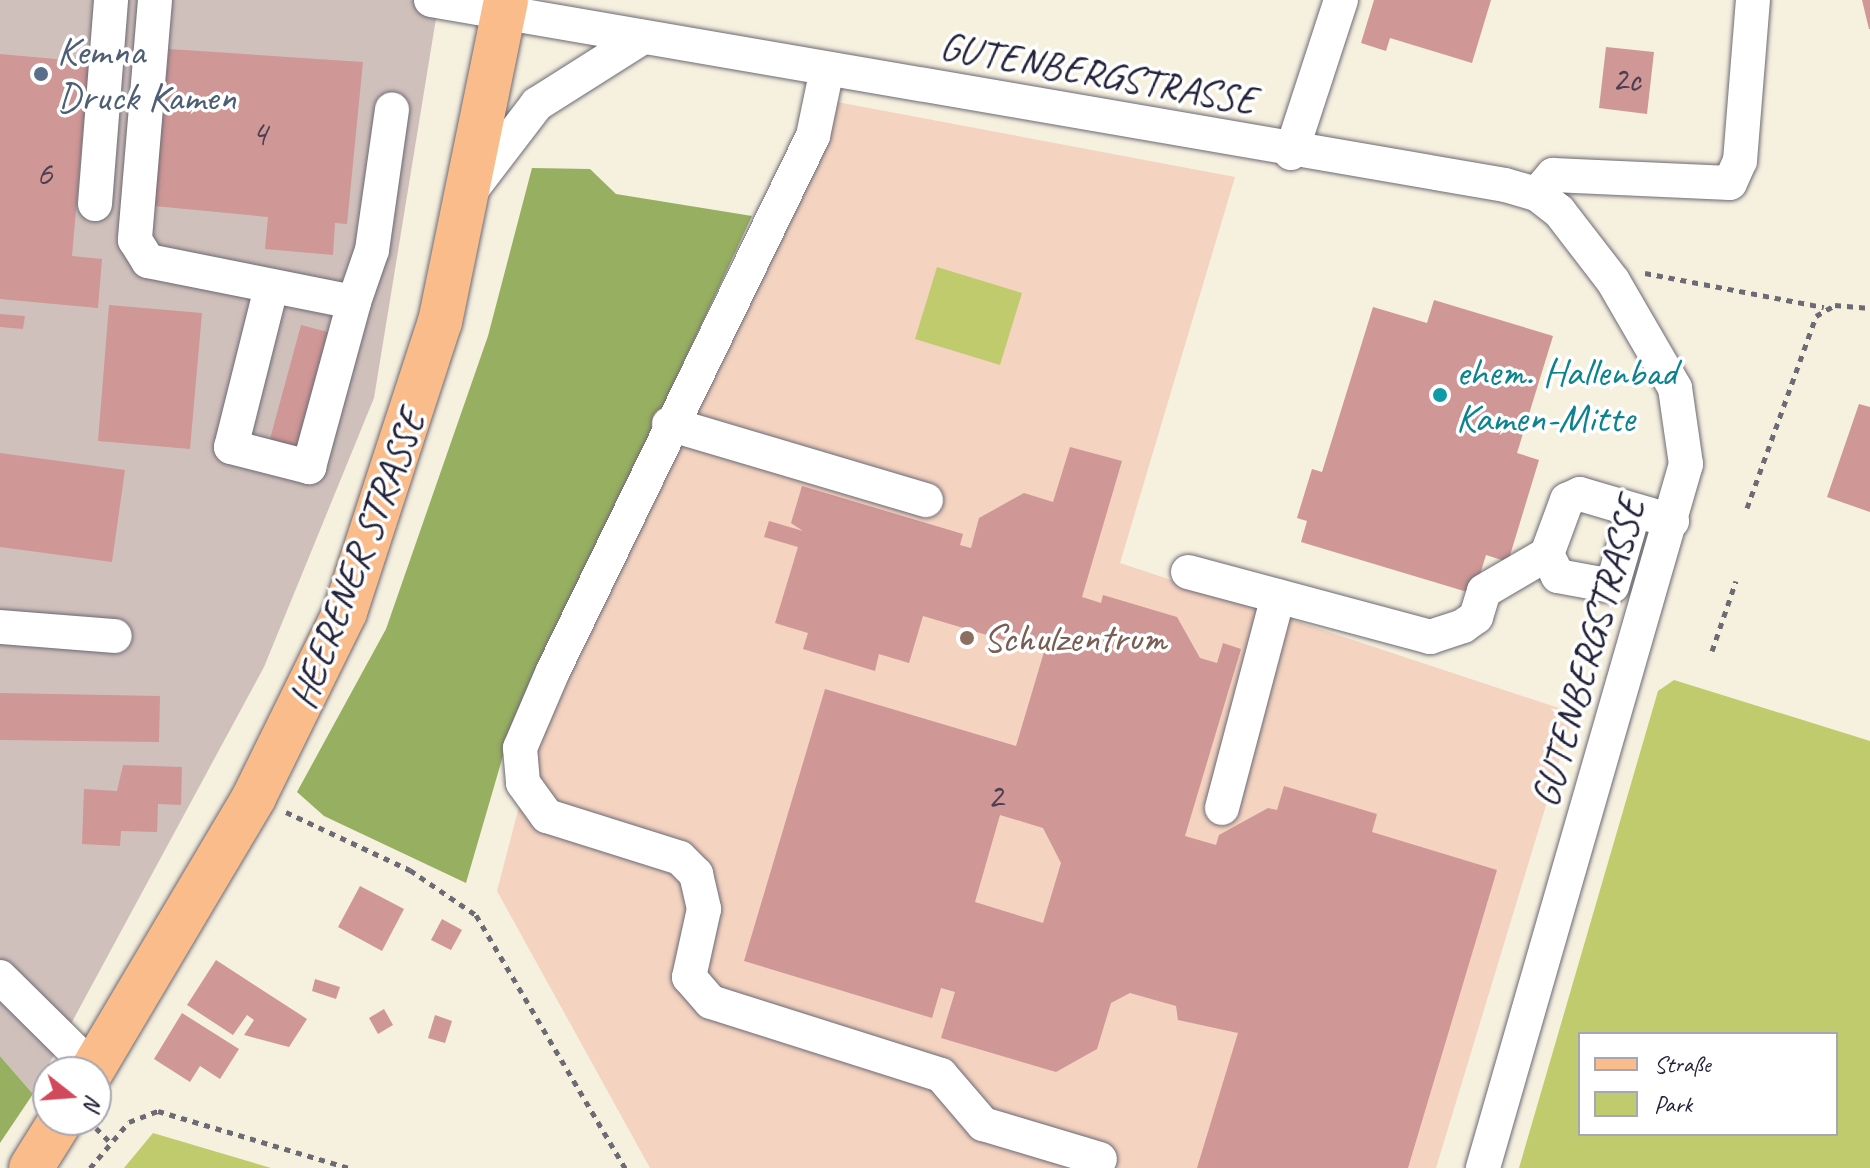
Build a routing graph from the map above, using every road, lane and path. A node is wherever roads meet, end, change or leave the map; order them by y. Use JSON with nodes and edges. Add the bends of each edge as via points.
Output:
{"nodes":[{"id":1,"x":111,"y":0,"type":"edge"},
{"id":2,"x":155,"y":0,"type":"edge"},
{"id":3,"x":431,"y":0,"type":"edge"},
{"id":4,"x":1341,"y":0,"type":"edge"},
{"id":5,"x":1753,"y":0,"type":"edge"},
{"id":6,"x":505,"y":5,"type":"edge"},
{"id":7,"x":643,"y":37,"type":"junction"},
{"id":8,"x":827,"y":69,"type":"junction"},
{"id":9,"x":392,"y":109,"type":"dead end"},
{"id":10,"x":1291,"y":153,"type":"junction"},
{"id":11,"x":469,"y":193,"type":"junction"},
{"id":12,"x":1537,"y":194,"type":"junction"},
{"id":13,"x":95,"y":204,"type":"dead end"},
{"id":14,"x":1613,"y":281,"type":"junction"},
{"id":15,"x":271,"y":288,"type":"junction"},
{"id":16,"x":354,"y":302,"type":"junction"},
{"id":17,"x":1824,"y":307,"type":"junction"},
{"id":18,"x":1870,"y":308,"type":"edge"},
{"id":19,"x":669,"y":424,"type":"junction"},
{"id":20,"x":926,"y":500,"type":"dead end"},
{"id":21,"x":1747,"y":508,"type":"dead end"},
{"id":22,"x":1634,"y":511,"type":"junction"},
{"id":23,"x":1672,"y":521,"type":"junction"},
{"id":24,"x":1547,"y":554,"type":"junction"},
{"id":25,"x":1188,"y":572,"type":"dead end"},
{"id":26,"x":1736,"y":581,"type":"dead end"},
{"id":27,"x":1278,"y":596,"type":"junction"},
{"id":28,"x":0,"y":627,"type":"edge"},
{"id":29,"x":115,"y":636,"type":"dead end"},
{"id":30,"x":1712,"y":651,"type":"dead end"},
{"id":31,"x":254,"y":797,"type":"junction"},
{"id":32,"x":1222,"y":808,"type":"dead end"},
{"id":33,"x":0,"y":977,"type":"edge"},
{"id":34,"x":77,"y":1056,"type":"edge"},
{"id":35,"x":101,"y":1056,"type":"edge"},
{"id":36,"x":51,"y":1136,"type":"edge"},
{"id":37,"x":1100,"y":1159,"type":"dead end"},
{"id":38,"x":31,"y":1168,"type":"edge"},
{"id":39,"x":90,"y":1168,"type":"edge"},
{"id":40,"x":349,"y":1168,"type":"edge"},
{"id":41,"x":625,"y":1168,"type":"edge"},
{"id":42,"x":1483,"y":1168,"type":"edge"}],
"edges":[{"from":1,"to":13,"type":"street"},
{"from":2,"to":15,"type":"street","via":[[135,240],[148,261],[170,270]]},
{"from":3,"to":6,"type":"street","name":"GUTENBERGSTRASSE"},
{"from":4,"to":10,"type":"street"},
{"from":5,"to":12,"type":"street","via":[[1740,161],[1730,183],[1553,175]]},
{"from":6,"to":7,"type":"street","name":"GUTENBERGSTRASSE"},
{"from":6,"to":11,"type":"main road","name":"HEERENER STRASSE"},
{"from":7,"to":8,"type":"street","name":"GUTENBERGSTRASSE"},
{"from":7,"to":11,"type":"street","via":[[537,104]]},
{"from":8,"to":10,"type":"street","name":"GUTENBERGSTRASSE"},
{"from":8,"to":19,"type":"street","via":[[813,136]]},
{"from":9,"to":16,"type":"street","via":[[381,202]]},
{"from":10,"to":12,"type":"street","name":"GUTENBERGSTRASSE"},
{"from":11,"to":31,"type":"main road","name":"HEERENER STRASSE","via":[[440,322],[390,488],[345,612]]},
{"from":12,"to":14,"type":"street","name":"GUTENBERGSTRASSE","via":[[1559,211]]},
{"from":14,"to":17,"type":"path","via":[[1630,270]]},
{"from":14,"to":23,"type":"street","name":"GUTENBERGSTRASSE","via":[[1675,388],[1686,432]]},
{"from":15,"to":16,"type":"street"},
{"from":15,"to":16,"type":"street","via":[[231,447],[309,467]]},
{"from":17,"to":18,"type":"path"},
{"from":17,"to":21,"type":"path"},
{"from":19,"to":20,"type":"street"},
{"from":19,"to":37,"type":"street","via":[[520,748],[523,783],[547,816],[680,858],[696,874],[704,909],[689,977],[711,1002],[941,1075],[983,1124]]},
{"from":22,"to":23,"type":"street"},
{"from":22,"to":24,"type":"street","via":[[1580,494],[1567,500]]},
{"from":22,"to":24,"type":"street","via":[[1612,586],[1558,576]]},
{"from":23,"to":42,"type":"street","name":"GUTENBERGSTRASSE"},
{"from":24,"to":27,"type":"street","via":[[1484,591],[1476,617],[1430,637]]},
{"from":25,"to":27,"type":"street"},
{"from":26,"to":30,"type":"path"},
{"from":27,"to":32,"type":"street"},
{"from":28,"to":29,"type":"street"},
{"from":31,"to":35,"type":"main road","name":"HEERENER STRASSE"},
{"from":31,"to":41,"type":"path","via":[[410,870],[476,915]]},
{"from":33,"to":34,"type":"street"},
{"from":36,"to":38,"type":"main road"},
{"from":39,"to":40,"type":"path","via":[[129,1122],[158,1111]]}]}
